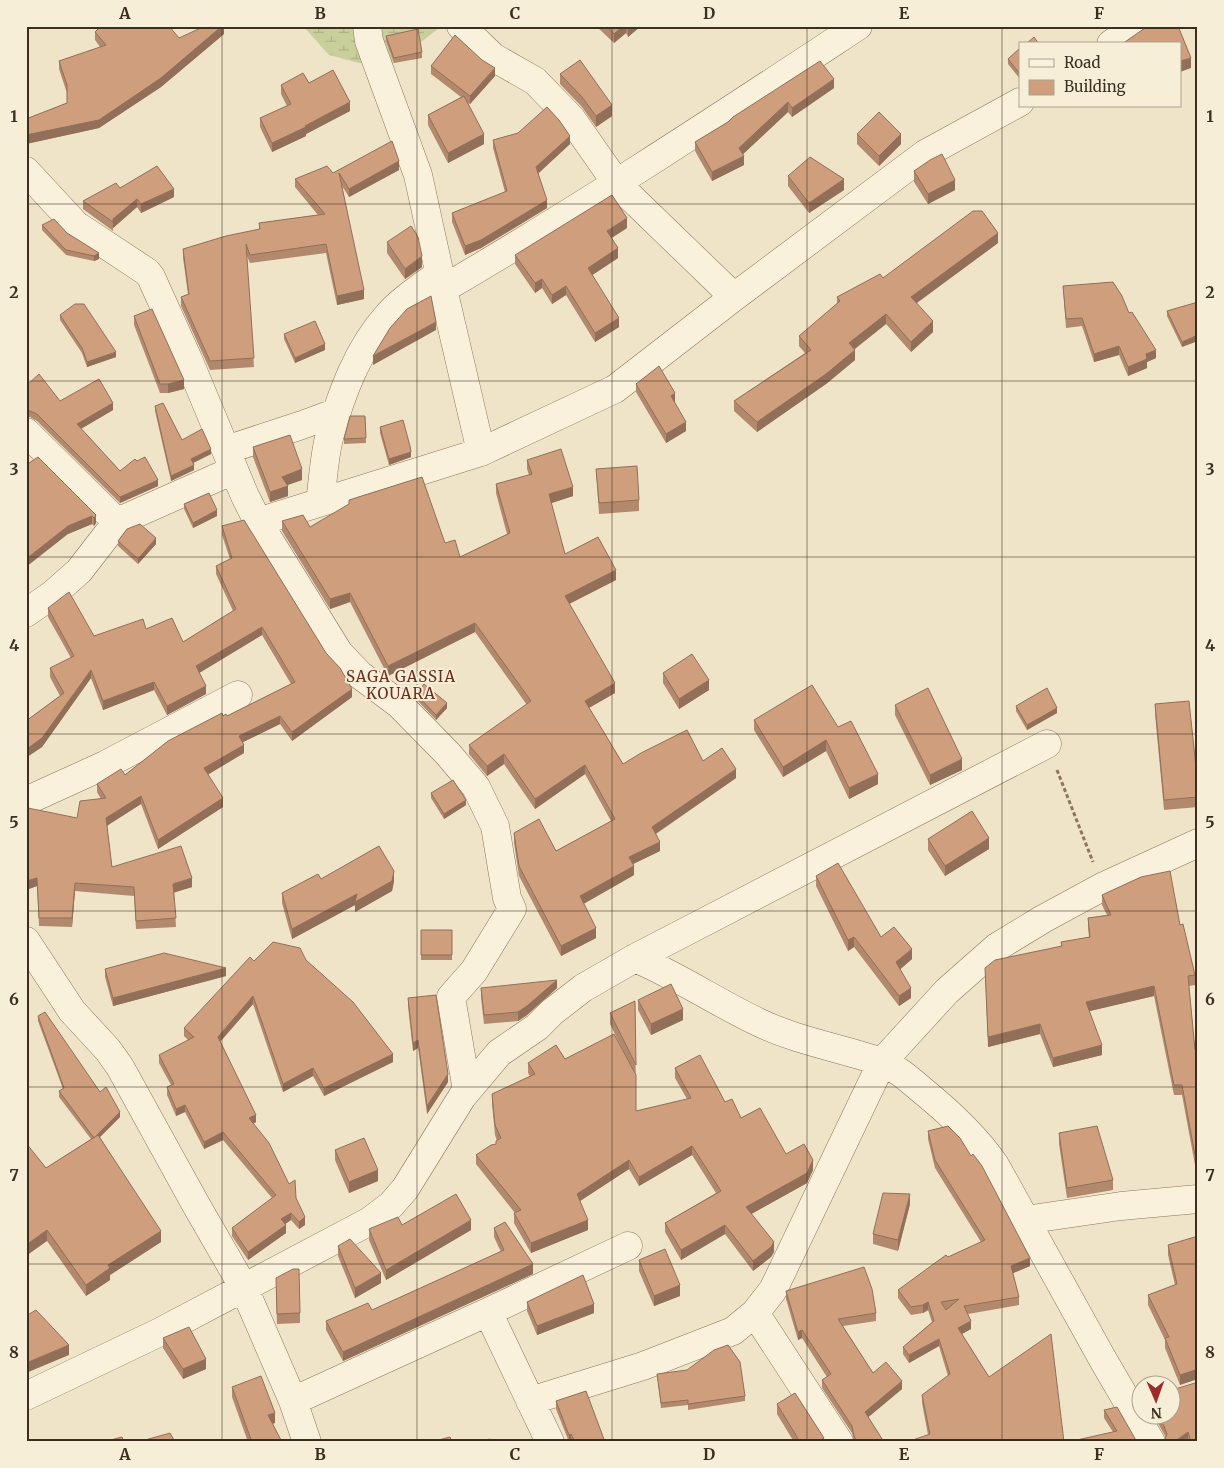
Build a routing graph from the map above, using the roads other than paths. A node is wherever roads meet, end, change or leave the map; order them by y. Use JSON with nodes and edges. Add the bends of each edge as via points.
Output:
{"nodes":[{"id":1,"x":367,"y":26,"type":"edge"},
{"id":2,"x":461,"y":26,"type":"edge"},
{"id":3,"x":858,"y":26,"type":"edge"},
{"id":4,"x":1136,"y":26,"type":"edge"},
{"id":5,"x":1114,"y":42,"type":"edge"},
{"id":6,"x":1019,"y":103,"type":"edge"},
{"id":7,"x":26,"y":171,"type":"edge"},
{"id":8,"x":617,"y":184,"type":"junction"},
{"id":9,"x":442,"y":281,"type":"junction"},
{"id":10,"x":734,"y":297,"type":"junction"},
{"id":11,"x":337,"y":412,"type":"junction"},
{"id":12,"x":26,"y":432,"type":"edge"},
{"id":13,"x":480,"y":452,"type":"junction"},
{"id":14,"x":230,"y":460,"type":"junction"},
{"id":15,"x":320,"y":502,"type":"junction"},
{"id":16,"x":117,"y":522,"type":"junction"},
{"id":17,"x":258,"y":522,"type":"junction"},
{"id":18,"x":26,"y":613,"type":"edge"},
{"id":19,"x":238,"y":694,"type":"dead end"},
{"id":20,"x":1047,"y":744,"type":"road end"},
{"id":21,"x":26,"y":801,"type":"edge"},
{"id":22,"x":1198,"y":843,"type":"edge"},
{"id":23,"x":26,"y":941,"type":"edge"},
{"id":24,"x":635,"y":958,"type":"junction"},
{"id":25,"x":882,"y":1062,"type":"junction"},
{"id":26,"x":467,"y":1091,"type":"junction"},
{"id":27,"x":1198,"y":1199,"type":"edge"},
{"id":28,"x":1025,"y":1220,"type":"junction"},
{"id":29,"x":628,"y":1246,"type":"dead end"},
{"id":30,"x":244,"y":1288,"type":"junction"},
{"id":31,"x":488,"y":1312,"type":"junction"},
{"id":32,"x":755,"y":1313,"type":"junction"},
{"id":33,"x":26,"y":1396,"type":"edge"},
{"id":34,"x":293,"y":1401,"type":"junction"},
{"id":35,"x":530,"y":1401,"type":"junction"},
{"id":36,"x":307,"y":1442,"type":"edge"},
{"id":37,"x":550,"y":1442,"type":"edge"},
{"id":38,"x":838,"y":1442,"type":"edge"},
{"id":39,"x":1151,"y":1442,"type":"edge"}],
"edges":[{"from":1,"to":9,"type":"street","via":[[369,41],[418,175]]},
{"from":2,"to":8,"type":"street","via":[[493,56],[534,82],[571,118]]},
{"from":3,"to":8,"type":"street"},
{"from":4,"to":5,"type":"street"},
{"from":6,"to":10,"type":"street","via":[[925,154]]},
{"from":7,"to":14,"type":"street","via":[[76,225],[148,272]]},
{"from":8,"to":9,"type":"street","via":[[528,240]]},
{"from":8,"to":10,"type":"street"},
{"from":9,"to":11,"type":"street","via":[[391,312],[376,330],[349,379]]},
{"from":9,"to":13,"type":"street"},
{"from":10,"to":13,"type":"street","via":[[616,390]]},
{"from":11,"to":14,"type":"street"},
{"from":11,"to":15,"type":"street","via":[[326,454]]},
{"from":12,"to":16,"type":"street"},
{"from":13,"to":15,"type":"street"},
{"from":14,"to":16,"type":"street"},
{"from":14,"to":17,"type":"street"},
{"from":15,"to":17,"type":"street"},
{"from":16,"to":18,"type":"street","via":[[78,571]]},
{"from":17,"to":26,"type":"street","via":[[338,653],[360,675],[399,704],[448,754],[476,787],[495,826],[507,898],[512,909],[474,971],[451,996]]},
{"from":19,"to":21,"type":"street","via":[[105,765]]},
{"from":20,"to":24,"type":"street"},
{"from":22,"to":25,"type":"street","via":[[1102,887],[997,947],[947,990]]},
{"from":23,"to":30,"type":"street","via":[[72,1011],[120,1066]]},
{"from":24,"to":25,"type":"street","via":[[775,1030]]},
{"from":24,"to":26,"type":"street","via":[[583,988],[537,1027],[499,1053]]},
{"from":25,"to":28,"type":"street","via":[[899,1071],[949,1113],[983,1147]]},
{"from":25,"to":32,"type":"street","via":[[773,1290]]},
{"from":26,"to":30,"type":"street","via":[[405,1189],[390,1205],[370,1222]]},
{"from":27,"to":28,"type":"street"},
{"from":28,"to":39,"type":"street"},
{"from":29,"to":31,"type":"street"},
{"from":30,"to":33,"type":"street"},
{"from":30,"to":34,"type":"street"},
{"from":31,"to":34,"type":"street"},
{"from":31,"to":35,"type":"street"},
{"from":32,"to":35,"type":"street","via":[[733,1331],[643,1366]]},
{"from":32,"to":38,"type":"street"},
{"from":34,"to":36,"type":"street"},
{"from":35,"to":37,"type":"street"}]}
